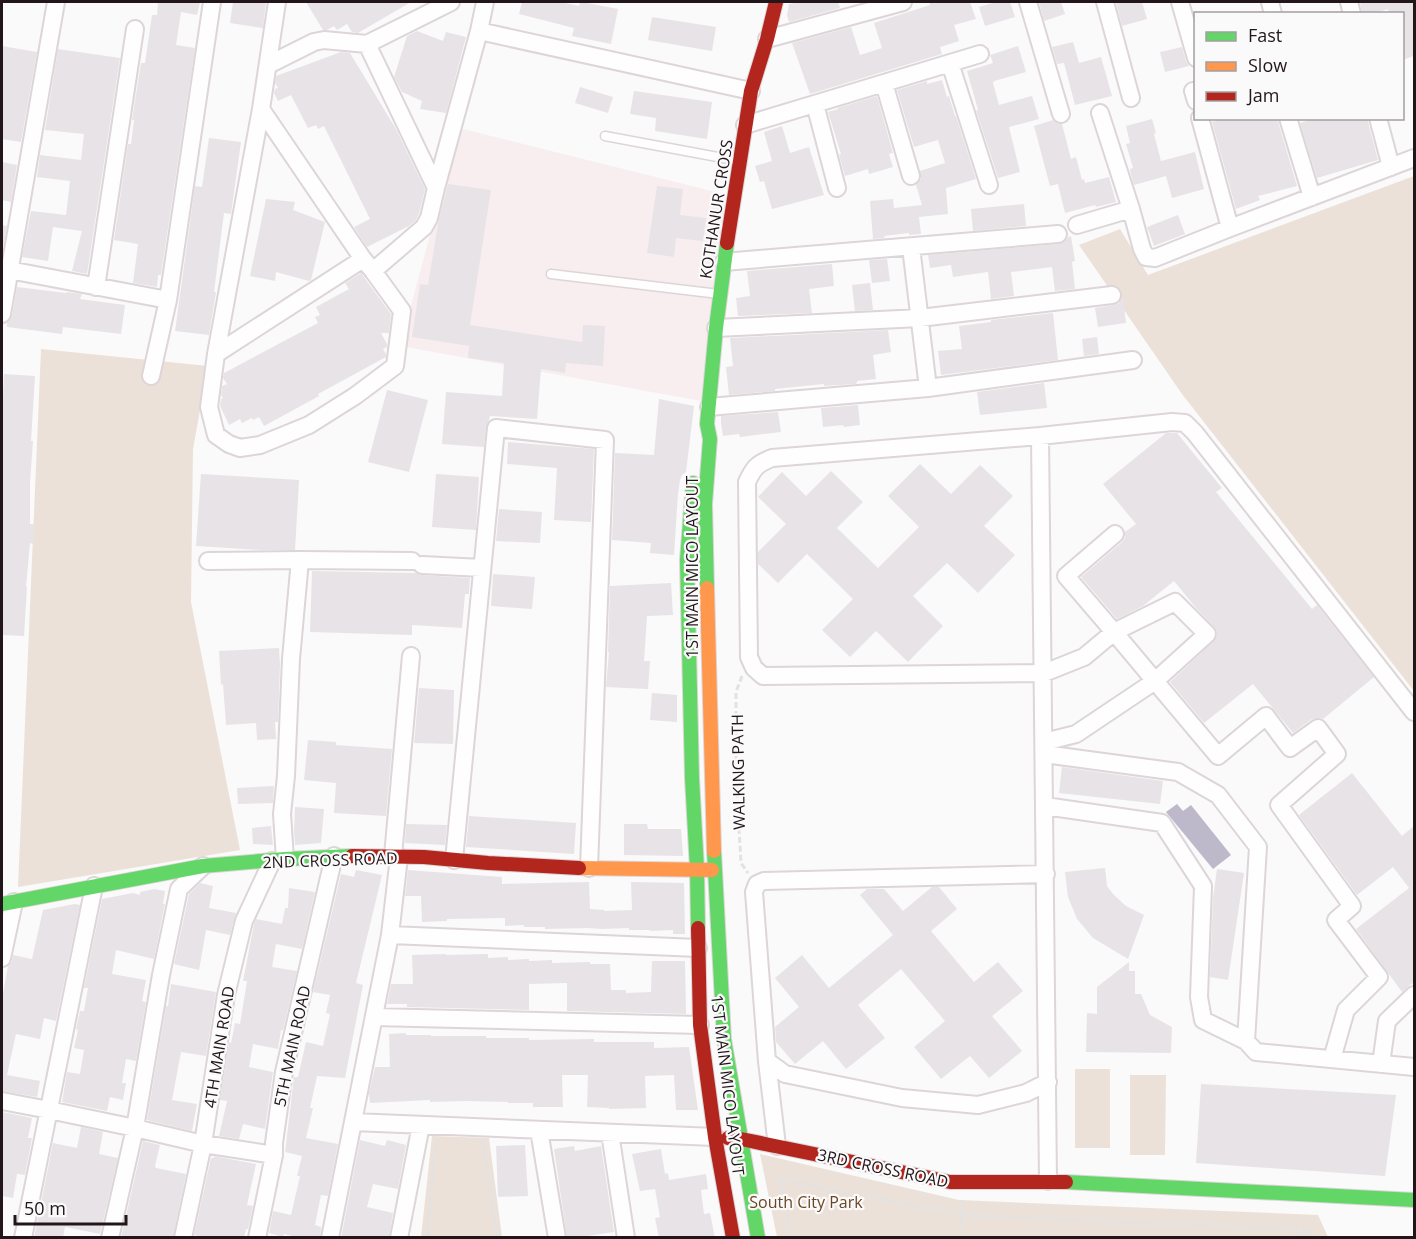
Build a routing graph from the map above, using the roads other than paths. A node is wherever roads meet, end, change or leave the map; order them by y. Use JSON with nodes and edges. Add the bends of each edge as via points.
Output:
{"nodes":[{"id":1,"x":56,"y":2,"type":"edge"},
{"id":2,"x":212,"y":2,"type":"edge"},
{"id":3,"x":277,"y":2,"type":"edge"},
{"id":4,"x":452,"y":2,"type":"edge"},
{"id":5,"x":485,"y":2,"type":"edge"},
{"id":6,"x":776,"y":2,"type":"edge"},
{"id":7,"x":903,"y":2,"type":"edge"},
{"id":8,"x":1028,"y":2,"type":"edge"},
{"id":9,"x":1105,"y":2,"type":"edge"},
{"id":10,"x":1180,"y":2,"type":"edge"},
{"id":11,"x":135,"y":29,"type":"dead end"},
{"id":12,"x":479,"y":31,"type":"junction"},
{"id":13,"x":767,"y":39,"type":"junction"},
{"id":14,"x":367,"y":44,"type":"junction"},
{"id":15,"x":1194,"y":51,"type":"edge"},
{"id":16,"x":980,"y":54,"type":"dead end"},
{"id":17,"x":950,"y":63,"type":"junction"},
{"id":18,"x":268,"y":65,"type":"junction"},
{"id":19,"x":884,"y":83,"type":"junction"},
{"id":20,"x":751,"y":91,"type":"junction"},
{"id":21,"x":1131,"y":98,"type":"dead end"},
{"id":22,"x":815,"y":104,"type":"junction"},
{"id":23,"x":261,"y":109,"type":"junction"},
{"id":24,"x":1100,"y":113,"type":"dead end"},
{"id":25,"x":1061,"y":114,"type":"dead end"},
{"id":26,"x":1201,"y":120,"type":"edge"},
{"id":27,"x":1289,"y":120,"type":"edge"},
{"id":28,"x":1379,"y":120,"type":"edge"},
{"id":29,"x":745,"y":125,"type":"junction"},
{"id":30,"x":605,"y":136,"type":"dead end"},
{"id":31,"x":1414,"y":158,"type":"edge"},
{"id":32,"x":739,"y":161,"type":"junction"},
{"id":33,"x":1391,"y":167,"type":"junction"},
{"id":34,"x":911,"y":176,"type":"dead end"},
{"id":35,"x":989,"y":185,"type":"dead end"},
{"id":36,"x":436,"y":188,"type":"junction"},
{"id":37,"x":837,"y":188,"type":"dead end"},
{"id":38,"x":1312,"y":197,"type":"junction"},
{"id":39,"x":1131,"y":209,"type":"junction"},
{"id":40,"x":1077,"y":225,"type":"dead end"},
{"id":41,"x":1230,"y":228,"type":"junction"},
{"id":42,"x":1058,"y":234,"type":"dead end"},
{"id":43,"x":911,"y":247,"type":"junction"},
{"id":44,"x":724,"y":262,"type":"junction"},
{"id":45,"x":368,"y":265,"type":"junction"},
{"id":46,"x":9,"y":270,"type":"junction"},
{"id":47,"x":551,"y":274,"type":"dead end"},
{"id":48,"x":96,"y":287,"type":"junction"},
{"id":49,"x":720,"y":294,"type":"junction"},
{"id":50,"x":1112,"y":295,"type":"dead end"},
{"id":51,"x":168,"y":300,"type":"junction"},
{"id":52,"x":2,"y":314,"type":"edge"},
{"id":53,"x":920,"y":318,"type":"junction"},
{"id":54,"x":716,"y":328,"type":"junction"},
{"id":55,"x":216,"y":354,"type":"junction"},
{"id":56,"x":1132,"y":360,"type":"dead end"},
{"id":57,"x":151,"y":376,"type":"dead end"},
{"id":58,"x":928,"y":388,"type":"junction"},
{"id":59,"x":709,"y":407,"type":"junction"},
{"id":60,"x":707,"y":424,"type":"junction"},
{"id":61,"x":1041,"y":436,"type":"junction"},
{"id":62,"x":1115,"y":534,"type":"dead end"},
{"id":63,"x":300,"y":560,"type":"junction"},
{"id":64,"x":208,"y":561,"type":"dead end"},
{"id":65,"x":482,"y":568,"type":"junction"},
{"id":66,"x":1114,"y":632,"type":"junction"},
{"id":67,"x":411,"y":656,"type":"dead end"},
{"id":68,"x":1044,"y":673,"type":"junction"},
{"id":69,"x":1155,"y":681,"type":"junction"},
{"id":70,"x":1414,"y":712,"type":"edge"},
{"id":71,"x":1044,"y":748,"type":"junction"},
{"id":72,"x":1045,"y":806,"type":"junction"},
{"id":73,"x":334,"y":856,"type":"junction"},
{"id":74,"x":396,"y":856,"type":"junction"},
{"id":75,"x":278,"y":860,"type":"junction"},
{"id":76,"x":454,"y":860,"type":"junction"},
{"id":77,"x":203,"y":866,"type":"junction"},
{"id":78,"x":589,"y":868,"type":"junction"},
{"id":79,"x":697,"y":869,"type":"junction"},
{"id":80,"x":716,"y":870,"type":"junction"},
{"id":81,"x":1046,"y":874,"type":"junction"},
{"id":82,"x":94,"y":886,"type":"junction"},
{"id":83,"x":8,"y":903,"type":"edge"},
{"id":84,"x":390,"y":935,"type":"junction"},
{"id":85,"x":698,"y":948,"type":"junction"},
{"id":86,"x":2,"y":958,"type":"edge"},
{"id":87,"x":1414,"y":995,"type":"edge"},
{"id":88,"x":374,"y":1017,"type":"junction"},
{"id":89,"x":700,"y":1025,"type":"junction"},
{"id":90,"x":1246,"y":1041,"type":"junction"},
{"id":91,"x":1332,"y":1059,"type":"junction"},
{"id":92,"x":767,"y":1061,"type":"junction"},
{"id":93,"x":1381,"y":1064,"type":"junction"},
{"id":94,"x":1414,"y":1067,"type":"edge"},
{"id":95,"x":1048,"y":1082,"type":"junction"},
{"id":96,"x":2,"y":1101,"type":"edge"},
{"id":97,"x":49,"y":1110,"type":"junction"},
{"id":98,"x":353,"y":1122,"type":"junction"},
{"id":99,"x":422,"y":1125,"type":"junction"},
{"id":100,"x":135,"y":1128,"type":"junction"},
{"id":101,"x":539,"y":1130,"type":"junction"},
{"id":102,"x":610,"y":1132,"type":"junction"},
{"id":103,"x":715,"y":1137,"type":"junction"},
{"id":104,"x":741,"y":1139,"type":"junction"},
{"id":105,"x":203,"y":1144,"type":"junction"},
{"id":106,"x":777,"y":1146,"type":"junction"},
{"id":107,"x":274,"y":1155,"type":"junction"},
{"id":108,"x":1048,"y":1181,"type":"junction"},
{"id":109,"x":1414,"y":1200,"type":"edge"},
{"id":110,"x":23,"y":1238,"type":"edge"},
{"id":111,"x":110,"y":1238,"type":"edge"},
{"id":112,"x":183,"y":1238,"type":"edge"},
{"id":113,"x":257,"y":1238,"type":"edge"},
{"id":114,"x":330,"y":1238,"type":"edge"},
{"id":115,"x":399,"y":1238,"type":"edge"},
{"id":116,"x":557,"y":1238,"type":"edge"},
{"id":117,"x":626,"y":1238,"type":"edge"},
{"id":118,"x":733,"y":1238,"type":"edge"},
{"id":119,"x":758,"y":1238,"type":"edge"}],
"edges":[{"from":1,"to":46,"type":"street"},
{"from":2,"to":51,"type":"street"},
{"from":3,"to":18,"type":"street"},
{"from":4,"to":14,"type":"street"},
{"from":5,"to":12,"type":"street"},
{"from":6,"to":13,"type":"street","name":"KOTHANUR CROSS"},
{"from":7,"to":13,"type":"street"},
{"from":8,"to":25,"type":"street"},
{"from":9,"to":21,"type":"street"},
{"from":10,"to":15,"type":"street"},
{"from":11,"to":48,"type":"street"},
{"from":12,"to":20,"type":"street"},
{"from":12,"to":36,"type":"street"},
{"from":13,"to":20,"type":"street","name":"KOTHANUR CROSS"},
{"from":14,"to":18,"type":"street","via":[[314,42]]},
{"from":14,"to":36,"type":"street"},
{"from":16,"to":17,"type":"street"},
{"from":17,"to":19,"type":"street"},
{"from":17,"to":35,"type":"street"},
{"from":18,"to":23,"type":"street"},
{"from":19,"to":22,"type":"street"},
{"from":19,"to":34,"type":"street"},
{"from":20,"to":29,"type":"street","name":"KOTHANUR CROSS"},
{"from":22,"to":29,"type":"street"},
{"from":22,"to":37,"type":"street"},
{"from":23,"to":45,"type":"street"},
{"from":23,"to":55,"type":"street"},
{"from":24,"to":39,"type":"street"},
{"from":26,"to":41,"type":"street"},
{"from":27,"to":38,"type":"street"},
{"from":28,"to":33,"type":"street"},
{"from":29,"to":32,"type":"street","name":"KOTHANUR CROSS"},
{"from":30,"to":32,"type":"lane"},
{"from":31,"to":33,"type":"street"},
{"from":32,"to":44,"type":"street","name":"KOTHANUR CROSS"},
{"from":33,"to":38,"type":"street"},
{"from":36,"to":45,"type":"street","via":[[424,227]]},
{"from":38,"to":41,"type":"street"},
{"from":39,"to":40,"type":"street"},
{"from":39,"to":41,"type":"street","via":[[1146,257],[1155,258]]},
{"from":42,"to":43,"type":"street"},
{"from":43,"to":44,"type":"street"},
{"from":43,"to":53,"type":"street"},
{"from":44,"to":49,"type":"street","name":"KOTHANUR CROSS"},
{"from":45,"to":55,"type":"street"},
{"from":45,"to":55,"type":"street","via":[[402,311],[395,366],[309,424],[260,445],[240,448],[216,435],[209,407]]},
{"from":46,"to":48,"type":"street"},
{"from":46,"to":52,"type":"street"},
{"from":47,"to":49,"type":"lane"},
{"from":48,"to":51,"type":"street"},
{"from":49,"to":54,"type":"street","name":"KOTHANUR CROSS"},
{"from":50,"to":53,"type":"street"},
{"from":51,"to":57,"type":"street"},
{"from":53,"to":54,"type":"street"},
{"from":53,"to":58,"type":"street"},
{"from":54,"to":59,"type":"street","name":"KOTHANUR CROSS"},
{"from":56,"to":58,"type":"street"},
{"from":58,"to":59,"type":"street"},
{"from":59,"to":60,"type":"street","name":"KOTHANUR CROSS"},
{"from":60,"to":79,"type":"street","name":"1ST MAIN MICO LAYOUT","via":[[701,436],[691,496],[687,560]]},
{"from":60,"to":80,"type":"street","name":"1ST MAIN MICO LAYOUT","via":[[710,439],[705,504]]},
{"from":61,"to":68,"type":"street"},
{"from":61,"to":68,"type":"street","via":[[772,458],[759,463],[747,482],[749,657],[763,676]]},
{"from":61,"to":70,"type":"street","via":[[1185,423]]},
{"from":62,"to":66,"type":"street","via":[[1066,576]]},
{"from":63,"to":64,"type":"street"},
{"from":63,"to":65,"type":"street"},
{"from":63,"to":75,"type":"street"},
{"from":65,"to":76,"type":"street"},
{"from":65,"to":78,"type":"street","via":[[496,428],[604,440]]},
{"from":66,"to":68,"type":"street","via":[[1084,657]]},
{"from":66,"to":69,"type":"street"},
{"from":66,"to":69,"type":"street","via":[[1175,602],[1207,634]]},
{"from":67,"to":74,"type":"street"},
{"from":68,"to":71,"type":"street"},
{"from":69,"to":71,"type":"street","via":[[1076,734]]},
{"from":69,"to":91,"type":"street","via":[[1218,756],[1266,716],[1290,748],[1318,728],[1337,754],[1278,805],[1352,906],[1336,920],[1379,977],[1346,1010]]},
{"from":71,"to":72,"type":"street"},
{"from":71,"to":90,"type":"street","via":[[1178,772],[1218,795],[1258,848]]},
{"from":72,"to":81,"type":"street"},
{"from":72,"to":90,"type":"street","via":[[1162,823],[1203,886],[1199,997],[1203,1020]]},
{"from":73,"to":74,"type":"street","name":"2ND CROSS ROAD"},
{"from":73,"to":75,"type":"street","name":"2ND CROSS ROAD"},
{"from":73,"to":107,"type":"street","name":"5TH MAIN ROAD","via":[[284,1072]]},
{"from":74,"to":76,"type":"street","name":"2ND CROSS ROAD"},
{"from":74,"to":84,"type":"street"},
{"from":75,"to":77,"type":"street","name":"2ND CROSS ROAD"},
{"from":75,"to":105,"type":"street","name":"4TH MAIN ROAD","via":[[244,921],[226,995]]},
{"from":76,"to":78,"type":"street","name":"2ND CROSS ROAD"},
{"from":77,"to":82,"type":"street","name":"2ND CROSS ROAD"},
{"from":77,"to":100,"type":"street","via":[[179,889]]},
{"from":78,"to":79,"type":"street","name":"2ND CROSS ROAD"},
{"from":79,"to":80,"type":"street","name":"2ND CROSS ROAD"},
{"from":79,"to":85,"type":"street","name":"1ST MAIN MICO LAYOUT"},
{"from":80,"to":104,"type":"street","name":"1ST MAIN MICO LAYOUT","via":[[724,1039]]},
{"from":81,"to":92,"type":"street","via":[[757,884],[754,892]]},
{"from":81,"to":95,"type":"street"},
{"from":82,"to":83,"type":"street","name":"2ND CROSS ROAD"},
{"from":82,"to":97,"type":"street"},
{"from":83,"to":86,"type":"street"},
{"from":84,"to":85,"type":"street"},
{"from":84,"to":88,"type":"street"},
{"from":85,"to":89,"type":"street","name":"1ST MAIN MICO LAYOUT"},
{"from":87,"to":93,"type":"street","via":[[1387,1021]]},
{"from":88,"to":89,"type":"street"},
{"from":88,"to":98,"type":"street"},
{"from":89,"to":103,"type":"street","name":"1ST MAIN MICO LAYOUT"},
{"from":90,"to":91,"type":"street","via":[[1256,1052]]},
{"from":91,"to":93,"type":"street"},
{"from":92,"to":95,"type":"street","via":[[785,1074],[902,1098],[978,1105],[1026,1093]]},
{"from":92,"to":106,"type":"street"},
{"from":93,"to":94,"type":"street"},
{"from":95,"to":108,"type":"street"},
{"from":96,"to":97,"type":"street"},
{"from":97,"to":100,"type":"street"},
{"from":97,"to":110,"type":"street"},
{"from":98,"to":99,"type":"street","name":"3RD CROSS ROAD"},
{"from":98,"to":114,"type":"street"},
{"from":99,"to":101,"type":"street","name":"3RD CROSS ROAD"},
{"from":99,"to":115,"type":"street"},
{"from":100,"to":105,"type":"street"},
{"from":100,"to":111,"type":"street"},
{"from":101,"to":102,"type":"street","name":"3RD CROSS ROAD"},
{"from":101,"to":116,"type":"street"},
{"from":102,"to":103,"type":"street","name":"3RD CROSS ROAD"},
{"from":102,"to":117,"type":"street"},
{"from":103,"to":104,"type":"street","name":"3RD CROSS ROAD"},
{"from":103,"to":118,"type":"street","name":"1ST MAIN MICO LAYOUT"},
{"from":104,"to":106,"type":"street","name":"3RD CROSS ROAD"},
{"from":104,"to":119,"type":"street","name":"1ST MAIN MICO LAYOUT"},
{"from":105,"to":107,"type":"street"},
{"from":105,"to":112,"type":"street","name":"4TH MAIN ROAD"},
{"from":106,"to":108,"type":"street","name":"3RD CROSS ROAD","via":[[950,1182]]},
{"from":107,"to":113,"type":"street","name":"5TH MAIN ROAD"},
{"from":108,"to":109,"type":"street","name":"3RD CROSS ROAD"}]}
